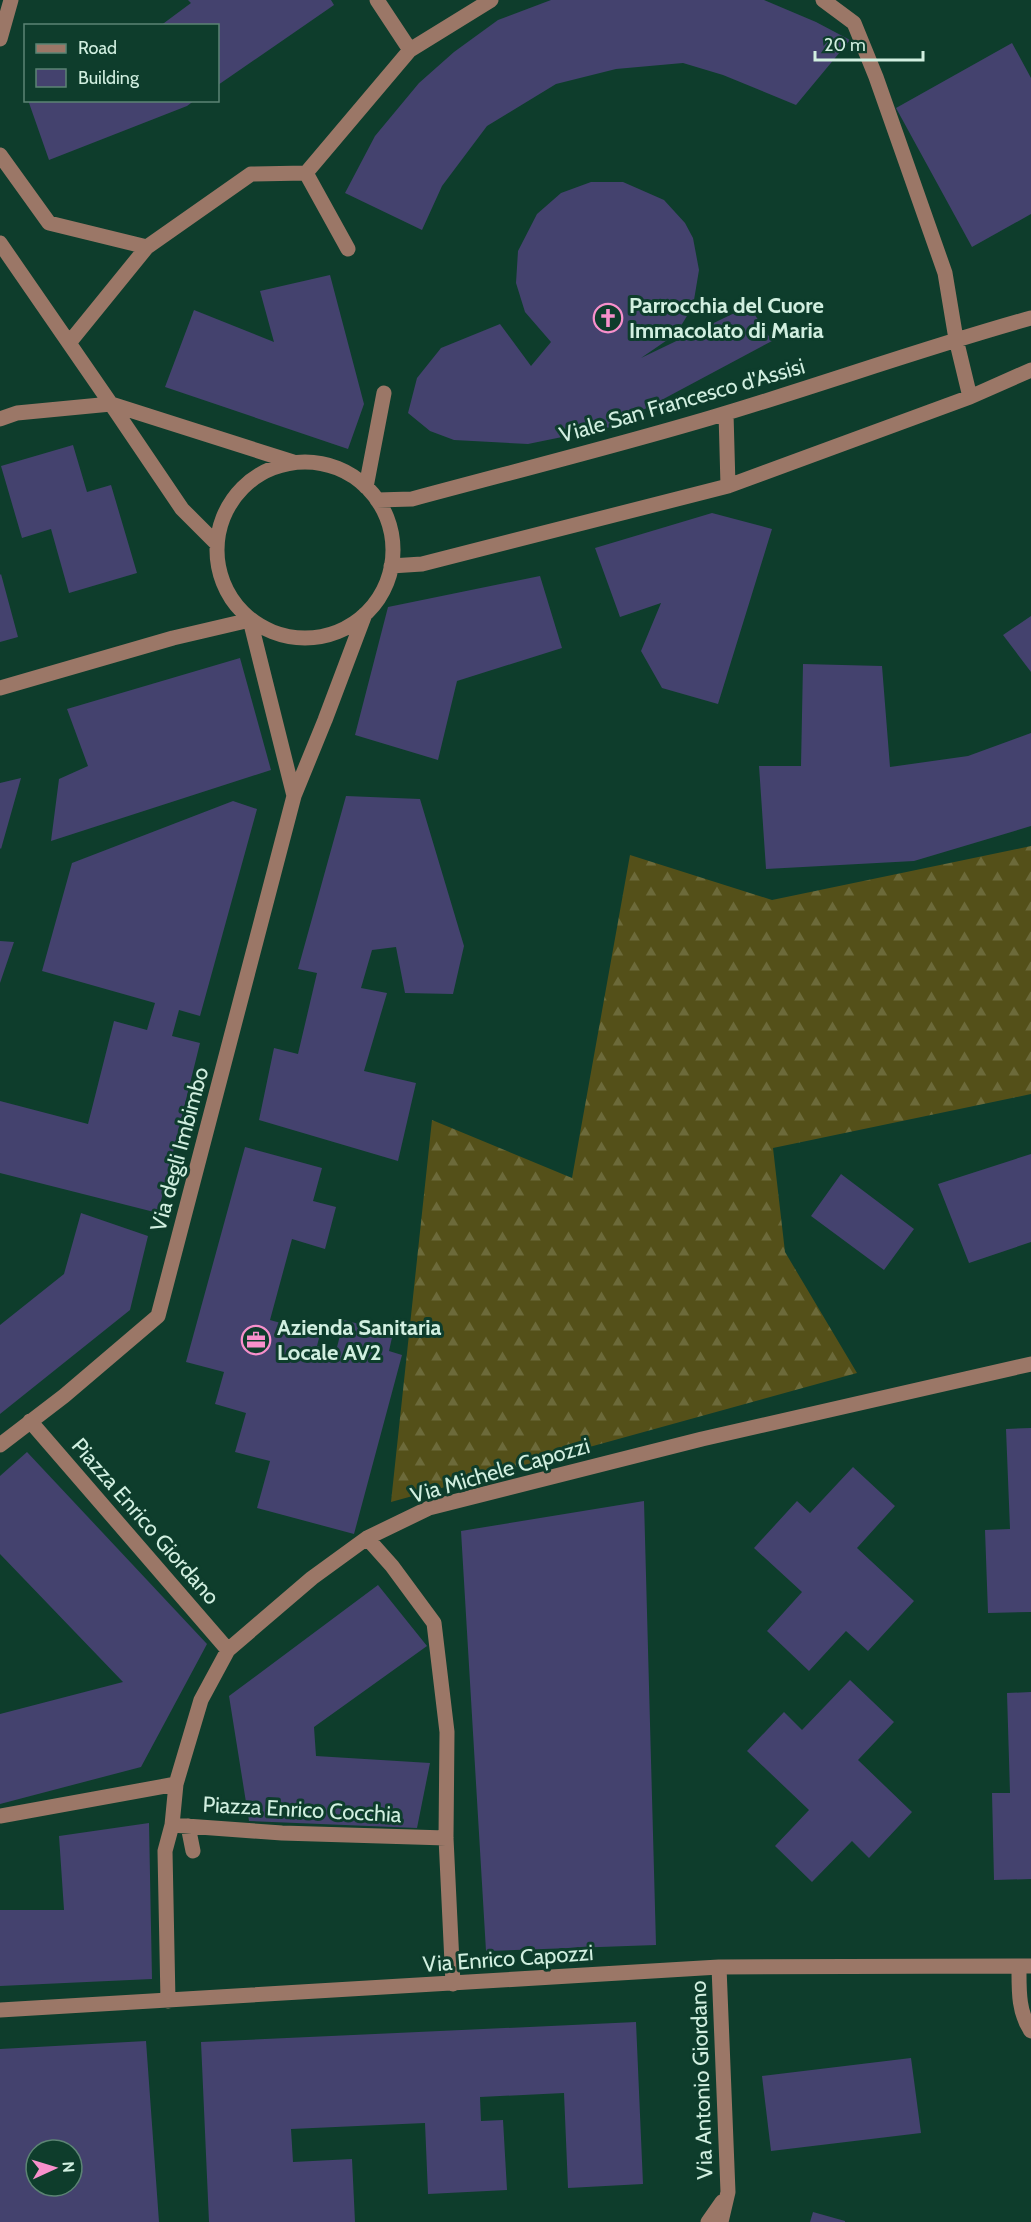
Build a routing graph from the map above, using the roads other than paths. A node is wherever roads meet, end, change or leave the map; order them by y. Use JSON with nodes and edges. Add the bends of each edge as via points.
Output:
{"nodes":[{"id":1,"x":11,"y":0,"type":"edge"},
{"id":2,"x":377,"y":0,"type":"edge"},
{"id":3,"x":491,"y":0,"type":"edge"},
{"id":4,"x":823,"y":0,"type":"edge"},
{"id":5,"x":0,"y":39,"type":"edge"},
{"id":6,"x":410,"y":50,"type":"junction"},
{"id":7,"x":0,"y":155,"type":"edge"},
{"id":8,"x":306,"y":173,"type":"junction"},
{"id":9,"x":0,"y":243,"type":"edge"},
{"id":10,"x":147,"y":247,"type":"junction"},
{"id":11,"x":348,"y":249,"type":"dead end"},
{"id":12,"x":1031,"y":318,"type":"edge"},
{"id":13,"x":956,"y":339,"type":"junction"},
{"id":14,"x":69,"y":343,"type":"junction"},
{"id":15,"x":1031,"y":370,"type":"edge"},
{"id":16,"x":384,"y":393,"type":"dead end"},
{"id":17,"x":970,"y":397,"type":"junction"},
{"id":18,"x":111,"y":404,"type":"junction"},
{"id":19,"x":726,"y":413,"type":"junction"},
{"id":20,"x":0,"y":418,"type":"edge"},
{"id":21,"x":293,"y":462,"type":"junction"},
{"id":22,"x":366,"y":486,"type":"junction"},
{"id":23,"x":728,"y":486,"type":"junction"},
{"id":24,"x":377,"y":500,"type":"junction"},
{"id":25,"x":217,"y":544,"type":"junction"},
{"id":26,"x":391,"y":566,"type":"junction"},
{"id":27,"x":365,"y":614,"type":"junction"},
{"id":28,"x":250,"y":620,"type":"junction"},
{"id":29,"x":0,"y":688,"type":"edge"},
{"id":30,"x":294,"y":796,"type":"junction"},
{"id":31,"x":1031,"y":1364,"type":"edge"},
{"id":32,"x":30,"y":1421,"type":"junction"},
{"id":33,"x":0,"y":1445,"type":"edge"},
{"id":34,"x":367,"y":1538,"type":"junction"},
{"id":35,"x":228,"y":1650,"type":"junction"},
{"id":36,"x":176,"y":1784,"type":"junction"},
{"id":37,"x":0,"y":1816,"type":"edge"},
{"id":38,"x":172,"y":1825,"type":"junction"},
{"id":39,"x":188,"y":1826,"type":"junction"},
{"id":40,"x":446,"y":1838,"type":"junction"},
{"id":41,"x":193,"y":1851,"type":"dead end"},
{"id":42,"x":1025,"y":1966,"type":"edge"},
{"id":43,"x":719,"y":1967,"type":"junction"},
{"id":44,"x":453,"y":1984,"type":"junction"},
{"id":45,"x":168,"y":2001,"type":"junction"},
{"id":46,"x":0,"y":2010,"type":"edge"},
{"id":47,"x":1031,"y":2031,"type":"edge"},
{"id":48,"x":728,"y":2192,"type":"junction"},
{"id":49,"x":708,"y":2222,"type":"edge"},
{"id":50,"x":721,"y":2222,"type":"edge"}],
"edges":[{"from":1,"to":5,"type":"street"},
{"from":2,"to":6,"type":"street"},
{"from":3,"to":6,"type":"street"},
{"from":4,"to":13,"type":"street","via":[[854,23],[876,77],[945,273]]},
{"from":6,"to":8,"type":"street"},
{"from":7,"to":10,"type":"street","via":[[50,223]]},
{"from":8,"to":10,"type":"street","via":[[251,174]]},
{"from":8,"to":11,"type":"street"},
{"from":9,"to":14,"type":"street"},
{"from":10,"to":14,"type":"street"},
{"from":12,"to":13,"type":"street","name":"Viale San Francesco d'Assisi"},
{"from":13,"to":17,"type":"street"},
{"from":13,"to":19,"type":"street","name":"Viale San Francesco d'Assisi"},
{"from":14,"to":18,"type":"street"},
{"from":15,"to":17,"type":"street"},
{"from":16,"to":22,"type":"street"},
{"from":17,"to":23,"type":"street"},
{"from":18,"to":20,"type":"street"},
{"from":18,"to":21,"type":"street"},
{"from":18,"to":25,"type":"street","via":[[182,508]]},
{"from":19,"to":23,"type":"street"},
{"from":19,"to":24,"type":"street","name":"Viale San Francesco d'Assisi","via":[[412,499]]},
{"from":21,"to":22,"type":"street","via":[[328,465]]},
{"from":21,"to":25,"type":"street","via":[[264,472],[240,489],[224,514]]},
{"from":22,"to":24,"type":"street"},
{"from":23,"to":26,"type":"street","via":[[422,564]]},
{"from":24,"to":26,"type":"street","via":[[393,543]]},
{"from":25,"to":28,"type":"street","via":[[219,572],[231,598]]},
{"from":26,"to":27,"type":"street","via":[[382,592]]},
{"from":27,"to":28,"type":"street","via":[[345,629],[313,638],[272,632]]},
{"from":27,"to":30,"type":"street","name":"Via degli Imbimbo"},
{"from":28,"to":29,"type":"street"},
{"from":28,"to":30,"type":"street","name":"Via degli Imbimbo"},
{"from":30,"to":32,"type":"street","name":"Via degli Imbimbo","via":[[159,1316]]},
{"from":31,"to":34,"type":"street","name":"Via Michele Capozzi","via":[[702,1439],[429,1508]]},
{"from":32,"to":33,"type":"street","name":"Via degli Imbimbo"},
{"from":32,"to":35,"type":"street","name":"Piazza Enrico Giordano"},
{"from":34,"to":35,"type":"street","name":"Via Michele Capozzi","via":[[312,1578]]},
{"from":34,"to":40,"type":"street","via":[[434,1623],[447,1732]]},
{"from":35,"to":36,"type":"street","name":"Via Michele Capozzi","via":[[201,1700]]},
{"from":36,"to":37,"type":"street"},
{"from":36,"to":38,"type":"street","name":"Piazza Enrico Cocchia"},
{"from":38,"to":39,"type":"street","name":"Piazza Enrico Cocchia"},
{"from":38,"to":45,"type":"street","name":"Piazza Enrico Cocchia","via":[[165,1851]]},
{"from":39,"to":40,"type":"street","name":"Piazza Enrico Cocchia","via":[[416,1842]]},
{"from":39,"to":41,"type":"street","name":"Piazza Enrico Cocchia"},
{"from":40,"to":44,"type":"street"},
{"from":42,"to":43,"type":"street","name":"Via Enrico Capozzi"},
{"from":42,"to":47,"type":"street","via":[[1019,2000]]},
{"from":43,"to":44,"type":"street","name":"Via Enrico Capozzi"},
{"from":43,"to":48,"type":"street","name":"Via Antonio Giordano"},
{"from":44,"to":45,"type":"street","name":"Via Enrico Capozzi"},
{"from":45,"to":46,"type":"street","name":"Via Enrico Capozzi"},
{"from":48,"to":49,"type":"street","name":"Via Antonio Giordano"},
{"from":48,"to":50,"type":"street","name":"Via Antonio Giordano"}]}
